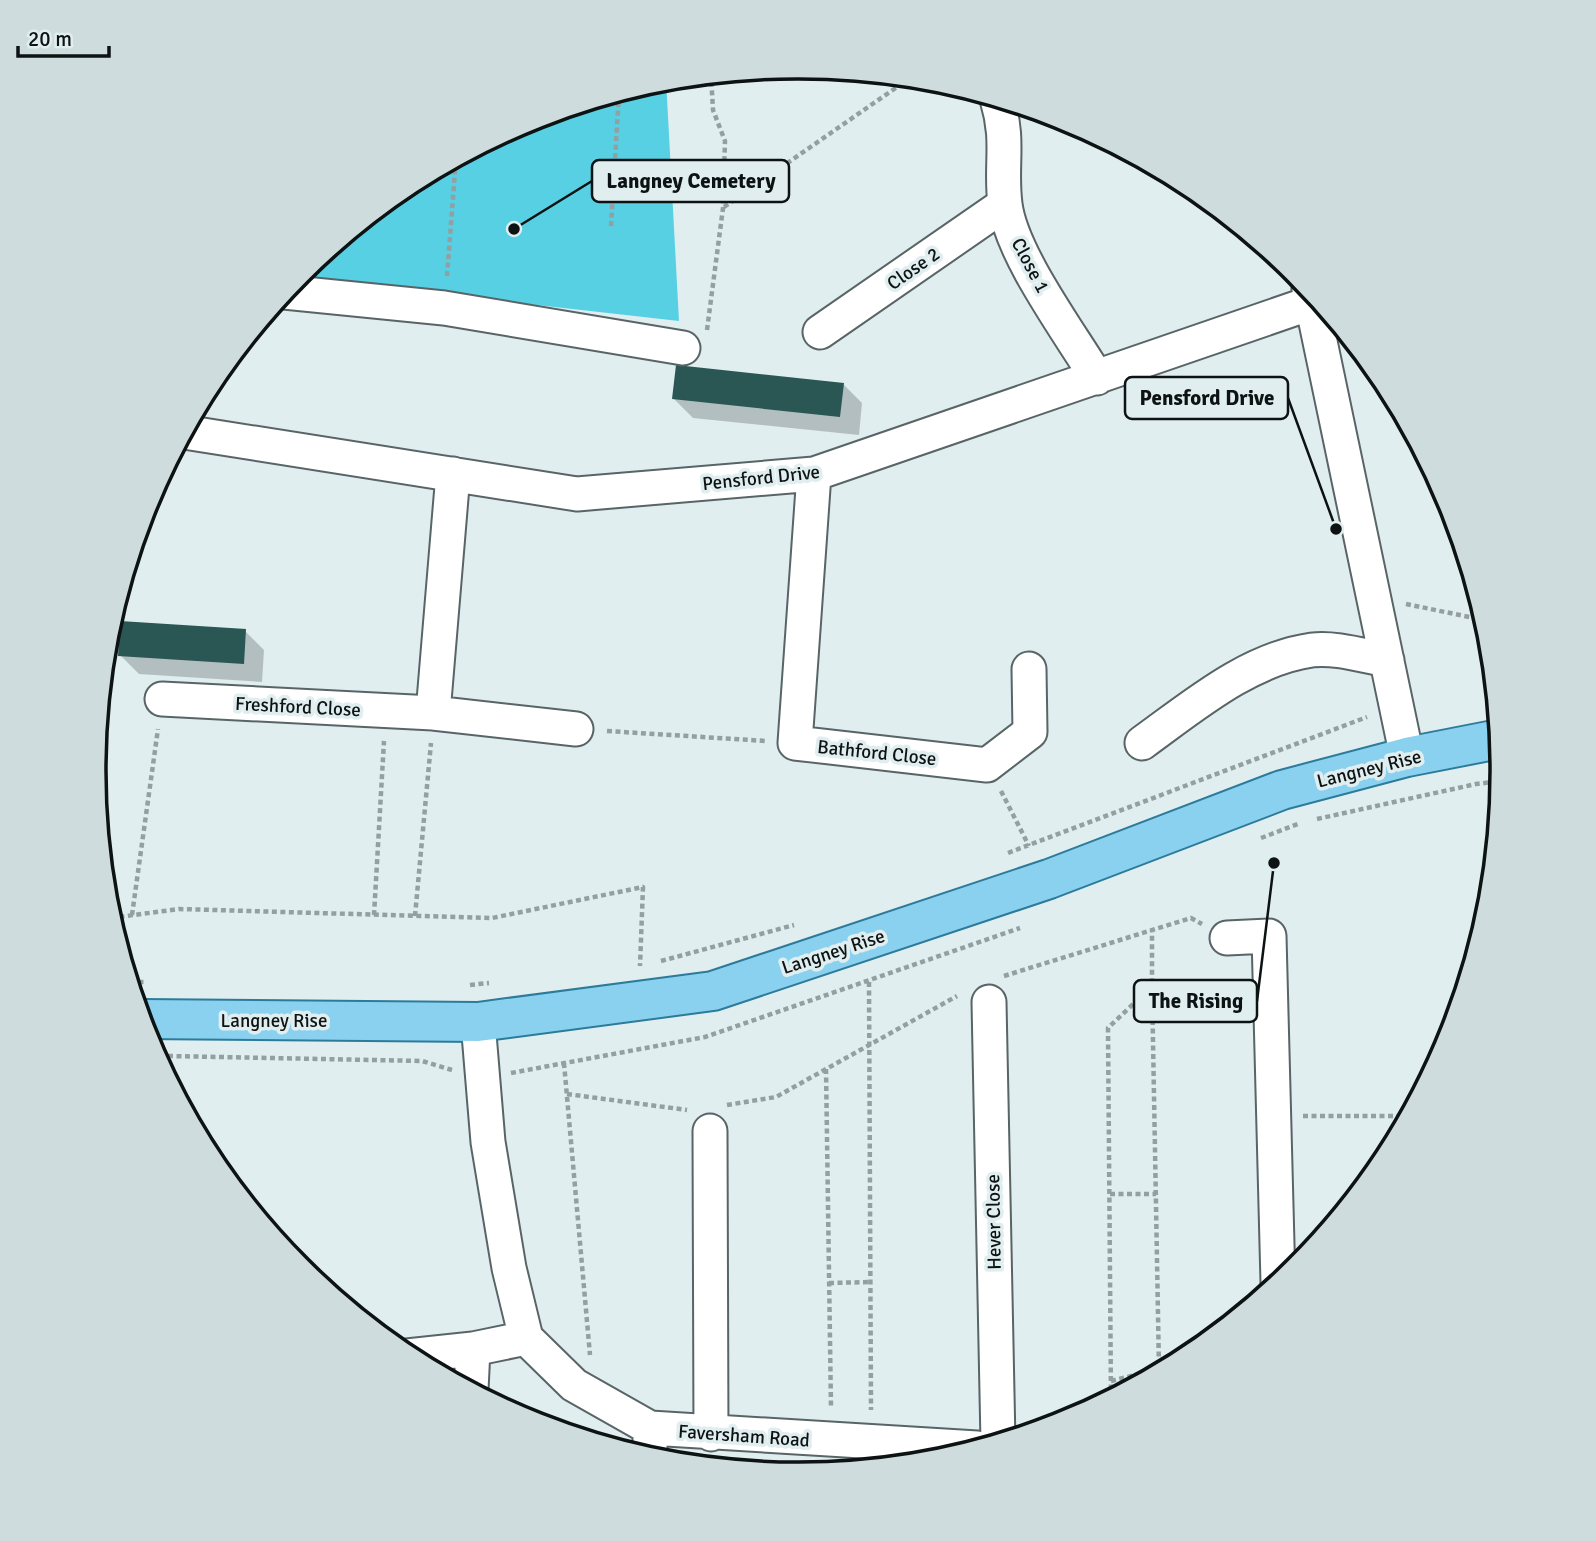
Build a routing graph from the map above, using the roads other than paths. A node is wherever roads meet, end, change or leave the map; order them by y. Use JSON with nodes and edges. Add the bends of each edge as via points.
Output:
{"nodes":[{"id":1,"x":1000,"y":109,"type":"edge"},
{"id":2,"x":1005,"y":204,"type":"junction"},
{"id":3,"x":297,"y":293,"type":"edge"},
{"id":4,"x":1304,"y":299,"type":"edge"},
{"id":5,"x":1315,"y":311,"type":"edge"},
{"id":6,"x":820,"y":332,"type":"dead end"},
{"id":7,"x":683,"y":348,"type":"road end"},
{"id":8,"x":1097,"y":378,"type":"junction"},
{"id":9,"x":194,"y":434,"type":"edge"},
{"id":10,"x":453,"y":474,"type":"junction"},
{"id":11,"x":814,"y":474,"type":"junction"},
{"id":12,"x":1387,"y":660,"type":"junction"},
{"id":13,"x":1029,"y":669,"type":"dead end"},
{"id":14,"x":162,"y":699,"type":"road end"},
{"id":15,"x":433,"y":713,"type":"junction"},
{"id":16,"x":576,"y":729,"type":"road end"},
{"id":17,"x":1489,"y":741,"type":"edge"},
{"id":18,"x":1142,"y":743,"type":"dead end"},
{"id":19,"x":1407,"y":757,"type":"junction"},
{"id":20,"x":1227,"y":938,"type":"road end"},
{"id":21,"x":981,"y":992,"type":"road end"},
{"id":22,"x":153,"y":1020,"type":"edge"},
{"id":23,"x":478,"y":1022,"type":"junction"},
{"id":24,"x":709,"y":1116,"type":"road end"},
{"id":25,"x":1278,"y":1269,"type":"edge"},
{"id":26,"x":526,"y":1338,"type":"junction"},
{"id":27,"x":472,"y":1349,"type":"junction"},
{"id":28,"x":427,"y":1354,"type":"edge"},
{"id":29,"x":471,"y":1380,"type":"edge"},
{"id":30,"x":998,"y":1433,"type":"edge"},
{"id":31,"x":711,"y":1434,"type":"junction"},
{"id":32,"x":650,"y":1443,"type":"edge"},
{"id":33,"x":944,"y":1446,"type":"edge"}],
"edges":[{"from":1,"to":2,"type":"street","name":"Close 1","via":[[1006,133]]},
{"from":2,"to":6,"type":"street","name":"Close 2"},
{"from":2,"to":8,"type":"street","name":"Close 1","via":[[1016,244]]},
{"from":3,"to":7,"type":"street","via":[[444,308]]},
{"from":4,"to":8,"type":"street","name":"Pensford Drive"},
{"from":5,"to":12,"type":"street"},
{"from":8,"to":11,"type":"street","name":"Pensford Drive"},
{"from":9,"to":10,"type":"street","name":"Pensford Drive"},
{"from":10,"to":11,"type":"street","name":"Pensford Drive","via":[[577,494]]},
{"from":10,"to":15,"type":"street"},
{"from":11,"to":13,"type":"street","name":"Bathford Close","via":[[795,743],[987,765],[1030,732]]},
{"from":12,"to":18,"type":"street","via":[[1314,650],[1282,658],[1198,702]]},
{"from":12,"to":19,"type":"street"},
{"from":14,"to":15,"type":"street","name":"Freshford Close"},
{"from":15,"to":16,"type":"street","name":"Freshford Close"},
{"from":17,"to":19,"type":"main road","name":"Langney Rise"},
{"from":19,"to":23,"type":"main road","name":"Langney Rise","via":[[1282,790],[1049,879],[713,991]]},
{"from":20,"to":25,"type":"street","via":[[1269,936]]},
{"from":21,"to":30,"type":"street","name":"Hever Close"},
{"from":22,"to":23,"type":"main road","name":"Langney Rise"},
{"from":23,"to":26,"type":"street","via":[[488,1142]]},
{"from":24,"to":31,"type":"street"},
{"from":26,"to":27,"type":"street"},
{"from":26,"to":32,"type":"street","name":"Faversham Road","via":[[574,1385]]},
{"from":27,"to":28,"type":"street"},
{"from":27,"to":29,"type":"street"},
{"from":31,"to":32,"type":"street","name":"Faversham Road"},
{"from":31,"to":33,"type":"street","name":"Faversham Road"}]}
